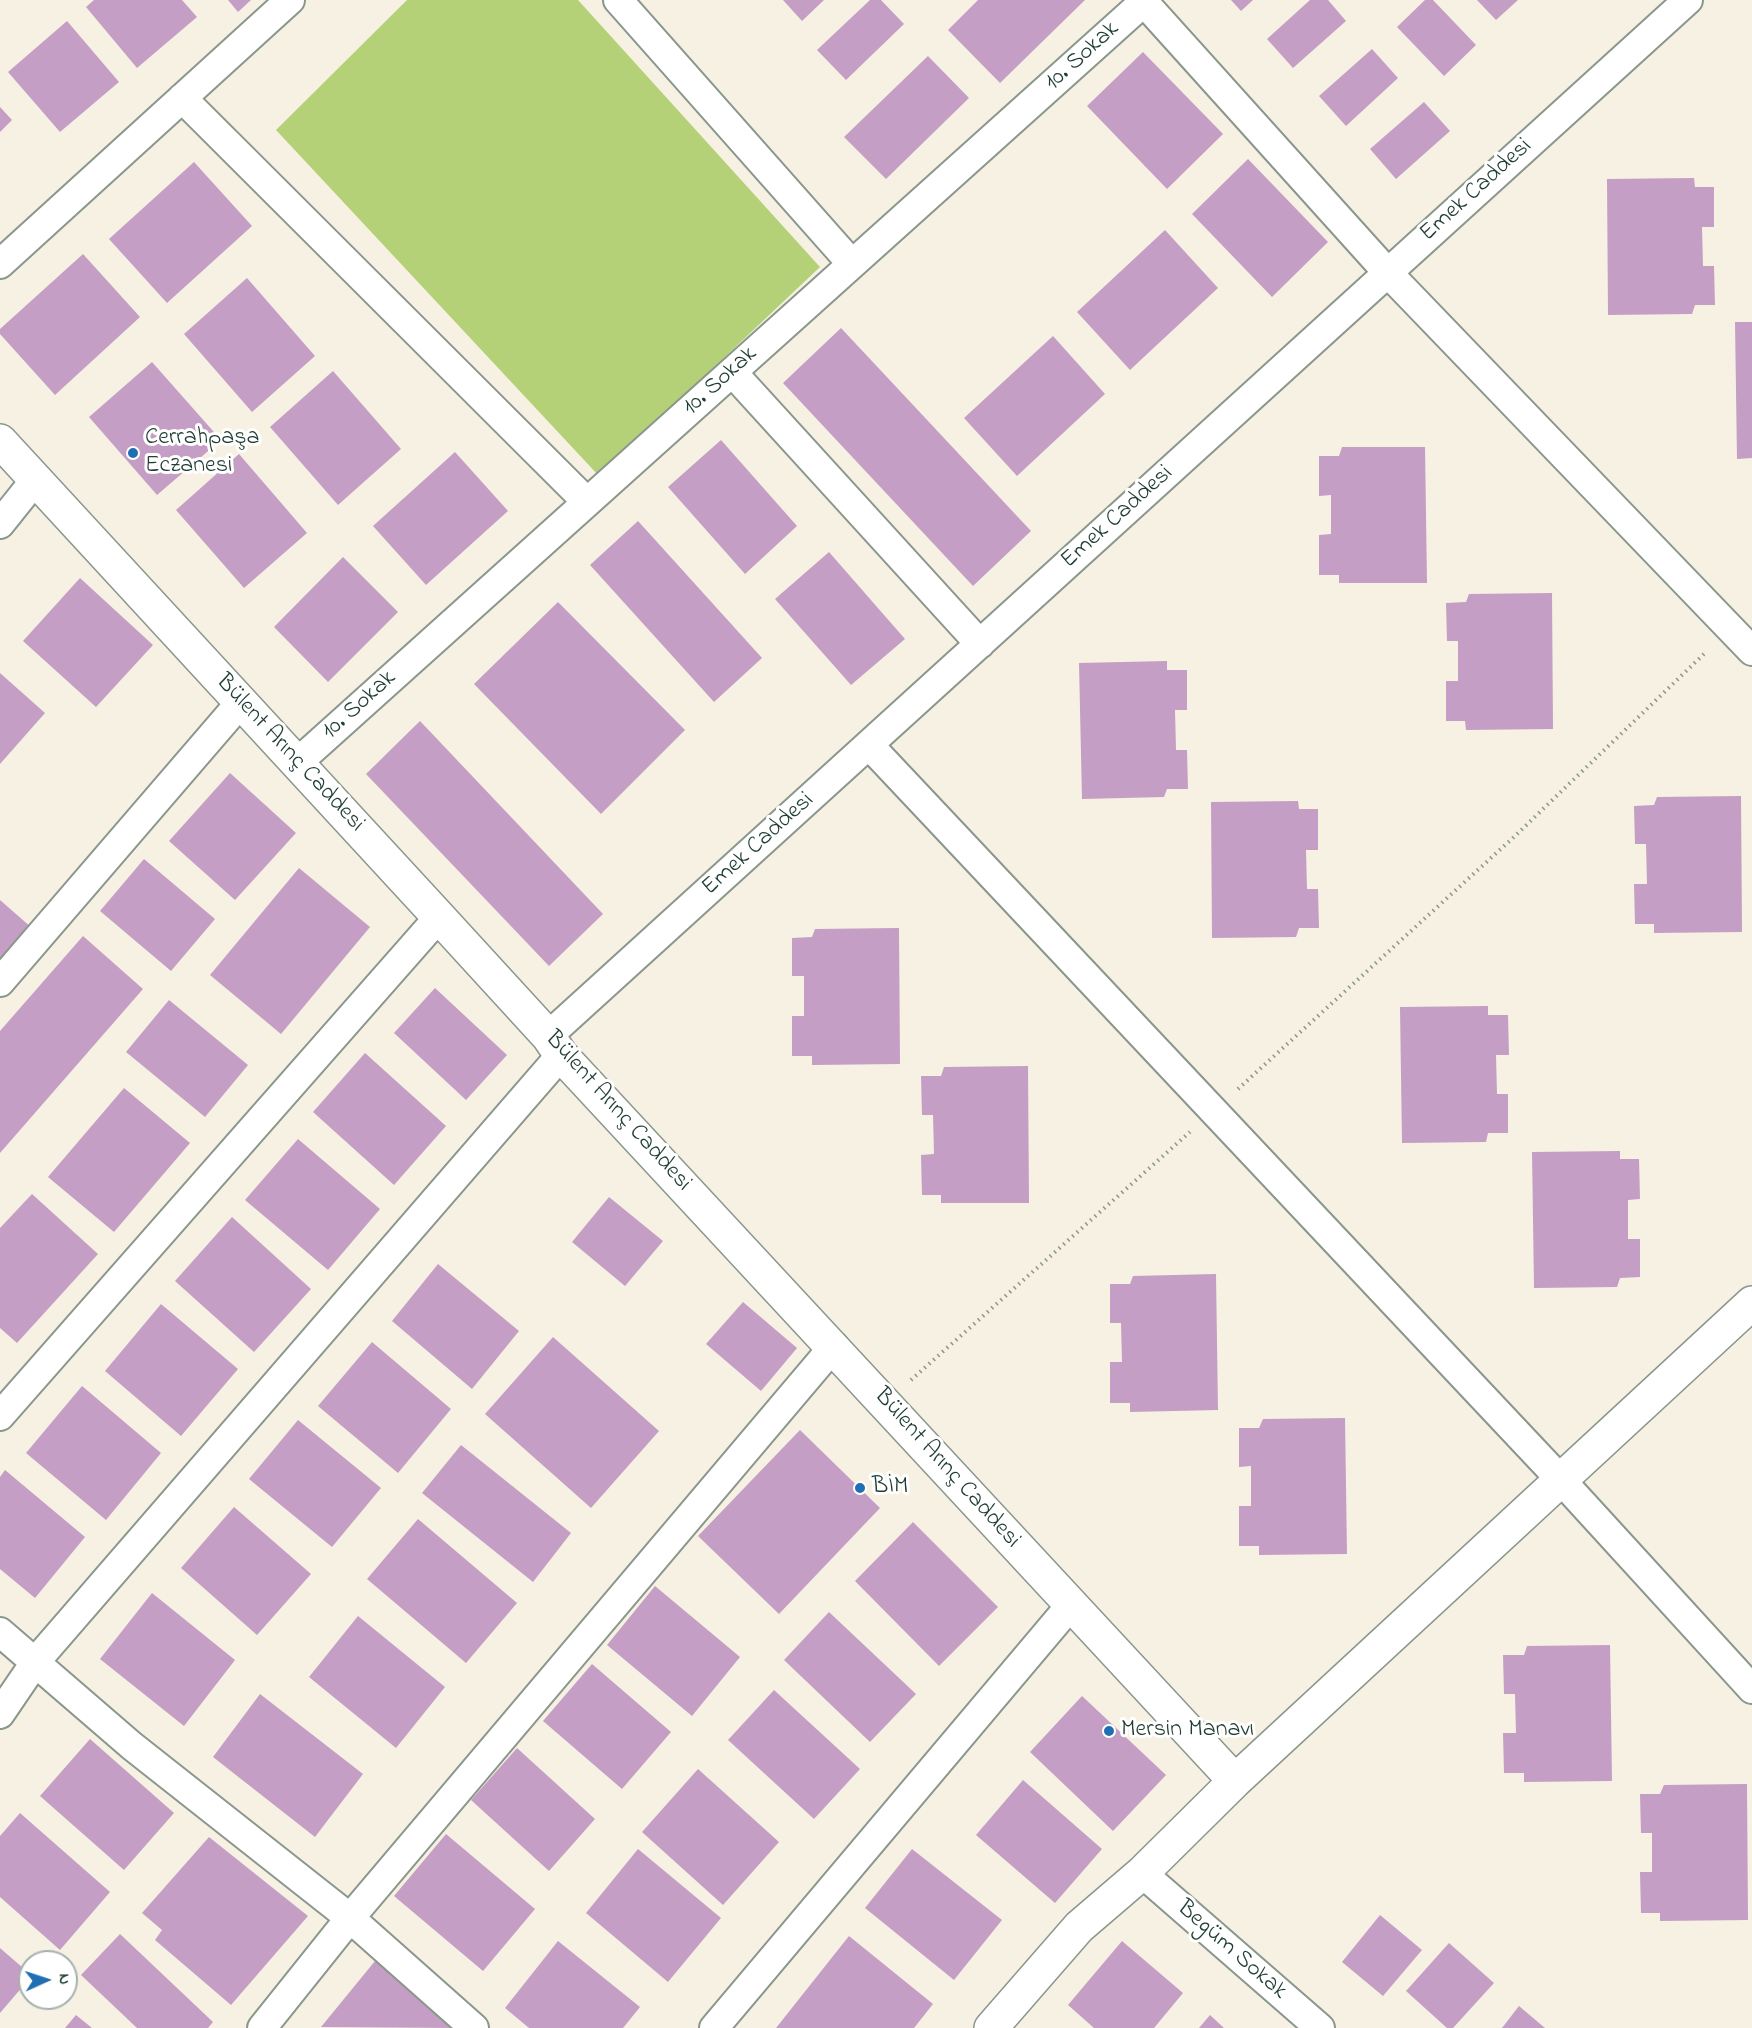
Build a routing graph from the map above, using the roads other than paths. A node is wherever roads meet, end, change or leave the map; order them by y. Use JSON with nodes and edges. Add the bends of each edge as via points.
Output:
{"nodes":[{"id":1,"x":290,"y":0,"type":"edge"},
{"id":2,"x":618,"y":0,"type":"edge"},
{"id":3,"x":1688,"y":0,"type":"edge"},
{"id":4,"x":1144,"y":1,"type":"edge"},
{"id":5,"x":182,"y":98,"type":"junction"},
{"id":6,"x":0,"y":264,"type":"edge"},
{"id":7,"x":852,"y":264,"type":"junction"},
{"id":8,"x":1388,"y":273,"type":"junction"},
{"id":9,"x":732,"y":372,"type":"junction"},
{"id":10,"x":0,"y":441,"type":"edge"},
{"id":11,"x":36,"y":479,"type":"junction"},
{"id":12,"x":587,"y":502,"type":"junction"},
{"id":13,"x":0,"y":524,"type":"edge"},
{"id":14,"x":980,"y":644,"type":"junction"},
{"id":15,"x":1752,"y":651,"type":"edge"},
{"id":16,"x":241,"y":702,"type":"junction"},
{"id":17,"x":869,"y":745,"type":"junction"},
{"id":18,"x":297,"y":763,"type":"junction"},
{"id":19,"x":439,"y":917,"type":"junction"},
{"id":20,"x":0,"y":981,"type":"edge"},
{"id":21,"x":555,"y":1046,"type":"junction"},
{"id":22,"x":1752,"y":1303,"type":"edge"},
{"id":23,"x":834,"y":1346,"type":"junction"},
{"id":24,"x":0,"y":1416,"type":"edge"},
{"id":25,"x":1561,"y":1480,"type":"junction"},
{"id":26,"x":1070,"y":1606,"type":"junction"},
{"id":27,"x":0,"y":1632,"type":"edge"},
{"id":28,"x":36,"y":1661,"type":"junction"},
{"id":29,"x":1752,"y":1689,"type":"edge"},
{"id":30,"x":0,"y":1714,"type":"edge"},
{"id":31,"x":1235,"y":1781,"type":"junction"},
{"id":32,"x":1142,"y":1873,"type":"junction"},
{"id":33,"x":350,"y":1918,"type":"junction"},
{"id":34,"x":262,"y":2028,"type":"edge"},
{"id":35,"x":474,"y":2028,"type":"edge"},
{"id":36,"x":714,"y":2028,"type":"edge"},
{"id":37,"x":991,"y":2028,"type":"edge"},
{"id":38,"x":1320,"y":2028,"type":"edge"}],
"edges":[{"from":1,"to":5,"type":"street"},
{"from":2,"to":7,"type":"street"},
{"from":3,"to":8,"type":"street","name":"Emek Caddesi"},
{"from":4,"to":7,"type":"street","name":"10. Sokak"},
{"from":4,"to":8,"type":"street"},
{"from":5,"to":6,"type":"street"},
{"from":5,"to":12,"type":"street"},
{"from":7,"to":9,"type":"street","name":"10. Sokak"},
{"from":8,"to":14,"type":"street","name":"Emek Caddesi"},
{"from":8,"to":15,"type":"street"},
{"from":9,"to":12,"type":"street","name":"10. Sokak"},
{"from":9,"to":14,"type":"street"},
{"from":10,"to":11,"type":"street","name":"Bülent Arınç Caddesi"},
{"from":11,"to":13,"type":"street"},
{"from":11,"to":16,"type":"street","name":"Bülent Arınç Caddesi"},
{"from":12,"to":18,"type":"street","name":"10. Sokak"},
{"from":14,"to":17,"type":"street","name":"Emek Caddesi"},
{"from":16,"to":18,"type":"street","name":"Bülent Arınç Caddesi"},
{"from":16,"to":20,"type":"street"},
{"from":17,"to":21,"type":"street","name":"Emek Caddesi"},
{"from":17,"to":25,"type":"street"},
{"from":18,"to":19,"type":"street","name":"Bülent Arınç Caddesi"},
{"from":19,"to":21,"type":"street","name":"Bülent Arınç Caddesi"},
{"from":19,"to":24,"type":"street"},
{"from":21,"to":23,"type":"street","name":"Bülent Arınç Caddesi"},
{"from":21,"to":28,"type":"street","name":"Emek Caddesi"},
{"from":22,"to":25,"type":"street"},
{"from":23,"to":26,"type":"street","name":"Bülent Arınç Caddesi"},
{"from":23,"to":33,"type":"street"},
{"from":25,"to":29,"type":"street"},
{"from":25,"to":31,"type":"street"},
{"from":26,"to":31,"type":"street","name":"Bülent Arınç Caddesi"},
{"from":26,"to":36,"type":"street"},
{"from":27,"to":28,"type":"street"},
{"from":28,"to":30,"type":"street","name":"Emek Caddesi"},
{"from":28,"to":33,"type":"street","via":[[132,1746]]},
{"from":31,"to":32,"type":"street"},
{"from":32,"to":37,"type":"street","via":[[1079,1927]]},
{"from":32,"to":38,"type":"street","name":"Begüm Sokak"},
{"from":33,"to":34,"type":"street"},
{"from":33,"to":35,"type":"street"}]}
